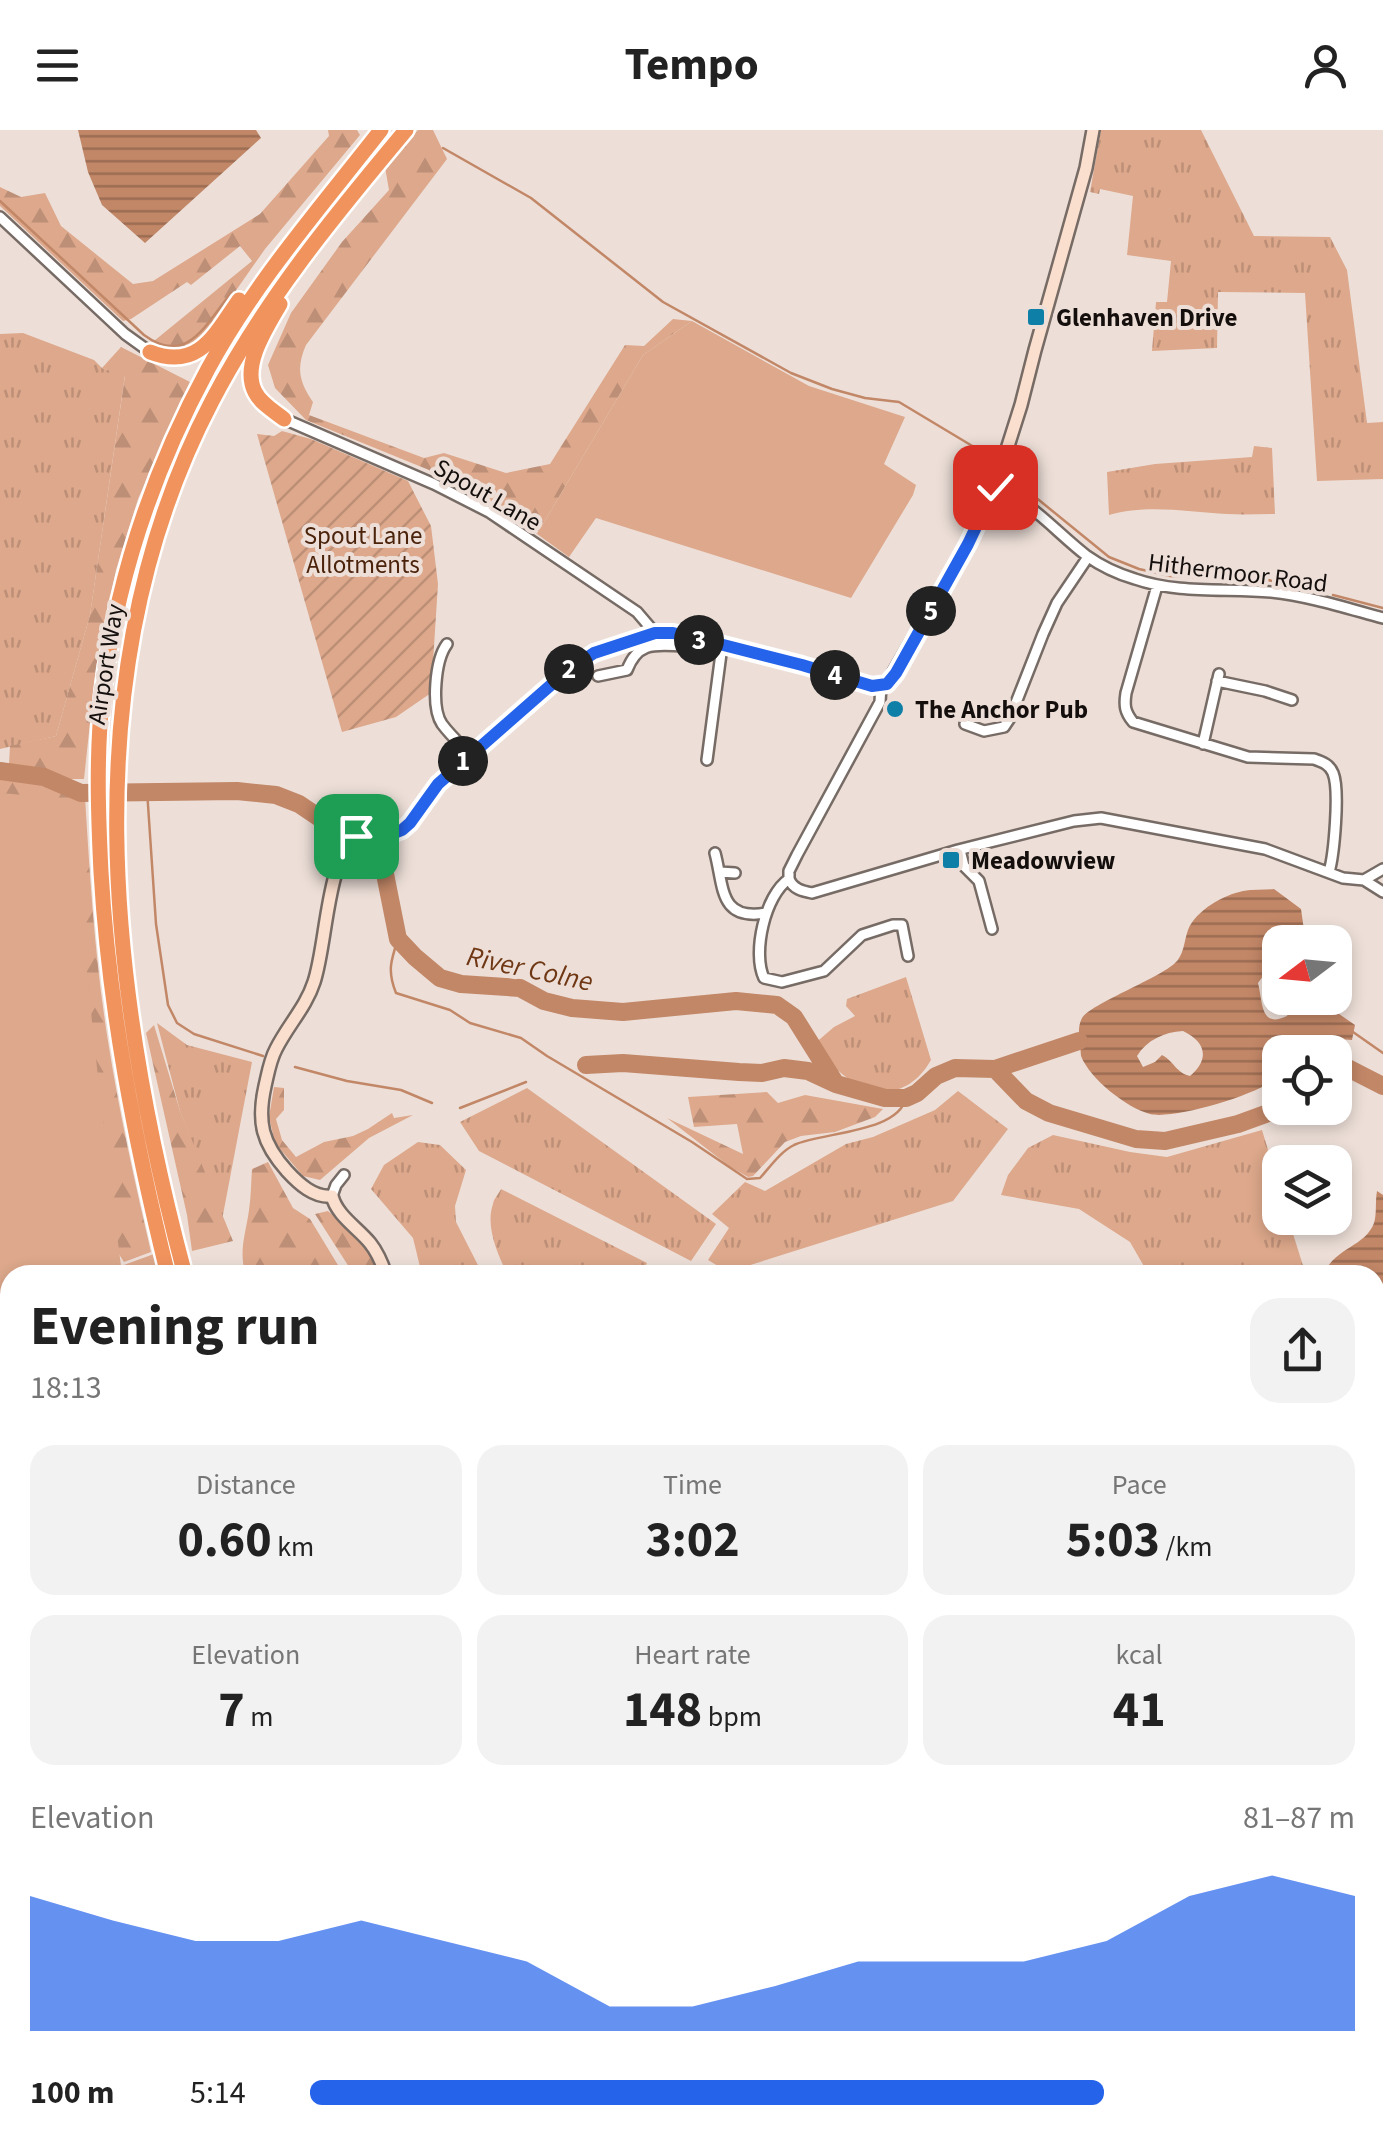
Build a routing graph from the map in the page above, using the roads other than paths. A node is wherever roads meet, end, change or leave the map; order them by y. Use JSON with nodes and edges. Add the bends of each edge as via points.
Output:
{"nodes":[{"id":1,"x":381,"y":130,"type":"edge"},
{"id":2,"x":406,"y":130,"type":"edge"},
{"id":3,"x":1093,"y":130,"type":"edge"},
{"id":4,"x":0,"y":217,"type":"edge"},
{"id":5,"x":292,"y":242,"type":"junction"},
{"id":6,"x":288,"y":276,"type":"junction"},
{"id":7,"x":150,"y":352,"type":"joint"},
{"id":8,"x":284,"y":419,"type":"joint"},
{"id":9,"x":995,"y":487,"type":"junction"},
{"id":10,"x":1088,"y":557,"type":"junction"},
{"id":11,"x":1157,"y":586,"type":"junction"},
{"id":12,"x":1383,"y":618,"type":"edge"},
{"id":13,"x":655,"y":633,"type":"junction"},
{"id":14,"x":692,"y":637,"type":"junction"},
{"id":15,"x":446,"y":644,"type":"dead end"},
{"id":16,"x":722,"y":646,"type":"junction"},
{"id":17,"x":598,"y":676,"type":"dead end"},
{"id":18,"x":881,"y":686,"type":"junction"},
{"id":19,"x":1292,"y":700,"type":"dead end"},
{"id":20,"x":965,"y":724,"type":"dead end"},
{"id":21,"x":1204,"y":744,"type":"junction"},
{"id":22,"x":470,"y":755,"type":"junction"},
{"id":23,"x":704,"y":755,"type":"dead end"},
{"id":24,"x":960,"y":850,"type":"junction"},
{"id":25,"x":714,"y":853,"type":"dead end"},
{"id":26,"x":1381,"y":870,"type":"edge"},
{"id":27,"x":720,"y":872,"type":"junction"},
{"id":28,"x":1329,"y":872,"type":"junction"},
{"id":29,"x":735,"y":873,"type":"dead end"},
{"id":30,"x":788,"y":879,"type":"junction"},
{"id":31,"x":1364,"y":880,"type":"junction"},
{"id":32,"x":1382,"y":891,"type":"edge"},
{"id":33,"x":766,"y":913,"type":"junction"},
{"id":34,"x":992,"y":929,"type":"dead end"},
{"id":35,"x":908,"y":956,"type":"dead end"},
{"id":36,"x":344,"y":1175,"type":"dead end"},
{"id":37,"x":332,"y":1196,"type":"junction"},
{"id":38,"x":166,"y":1265,"type":"edge"},
{"id":39,"x":183,"y":1265,"type":"edge"},
{"id":40,"x":382,"y":1265,"type":"edge"}],
"edges":[{"from":1,"to":5,"type":"highway","name":"Airport Way"},
{"from":2,"to":6,"type":"highway","name":"Airport Way"},
{"from":3,"to":9,"type":"street"},
{"from":4,"to":7,"type":"street"},
{"from":5,"to":7,"type":"highway","via":[[256,276],[203,348],[176,358]]},
{"from":5,"to":38,"type":"highway","name":"Airport Way","via":[[209,367],[169,449],[121,593],[103,690],[98,804],[107,942],[121,1054]]},
{"from":6,"to":8,"type":"highway","via":[[250,376],[255,392]]},
{"from":6,"to":39,"type":"highway","name":"Airport Way","via":[[211,403],[160,524],[140,595],[120,716],[117,866],[133,1026]]},
{"from":8,"to":13,"type":"street","name":"Spout Lane","via":[[489,512],[636,612]]},
{"from":9,"to":10,"type":"street","name":"Hithermoor Road","via":[[1018,498]]},
{"from":9,"to":18,"type":"street","via":[[926,620],[892,679]]},
{"from":10,"to":11,"type":"street","name":"Hithermoor Road"},
{"from":10,"to":20,"type":"street","via":[[1057,604],[1004,727],[984,731]]},
{"from":11,"to":12,"type":"street","name":"Hithermoor Road","via":[[1272,592]]},
{"from":11,"to":21,"type":"street","via":[[1126,714]]},
{"from":13,"to":14,"type":"street"},
{"from":13,"to":22,"type":"street","via":[[578,662]]},
{"from":14,"to":16,"type":"street"},
{"from":14,"to":17,"type":"street","via":[[688,646],[641,649],[627,670]]},
{"from":15,"to":22,"type":"street","via":[[436,708]]},
{"from":16,"to":18,"type":"street"},
{"from":16,"to":23,"type":"street"},
{"from":18,"to":30,"type":"street","via":[[880,702]]},
{"from":19,"to":21,"type":"street","via":[[1218,678]]},
{"from":21,"to":28,"type":"street","via":[[1248,757],[1314,759],[1333,771]]},
{"from":22,"to":37,"type":"street","via":[[402,830],[356,836],[343,852],[314,984],[270,1063],[260,1117],[268,1146],[290,1174],[319,1196]]},
{"from":24,"to":28,"type":"street","via":[[1074,820],[1108,818],[1265,849]]},
{"from":24,"to":30,"type":"street","via":[[812,893]]},
{"from":24,"to":34,"type":"street","via":[[979,881]]},
{"from":25,"to":27,"type":"street"},
{"from":26,"to":31,"type":"street"},
{"from":26,"to":32,"type":"street"},
{"from":27,"to":29,"type":"street"},
{"from":27,"to":33,"type":"street","via":[[731,906],[742,914]]},
{"from":28,"to":31,"type":"street"},
{"from":30,"to":33,"type":"street"},
{"from":31,"to":32,"type":"street"},
{"from":33,"to":35,"type":"street","via":[[764,978],[782,982],[824,971],[862,935],[893,925],[902,925]]},
{"from":36,"to":37,"type":"street"},
{"from":37,"to":40,"type":"street"}]}
